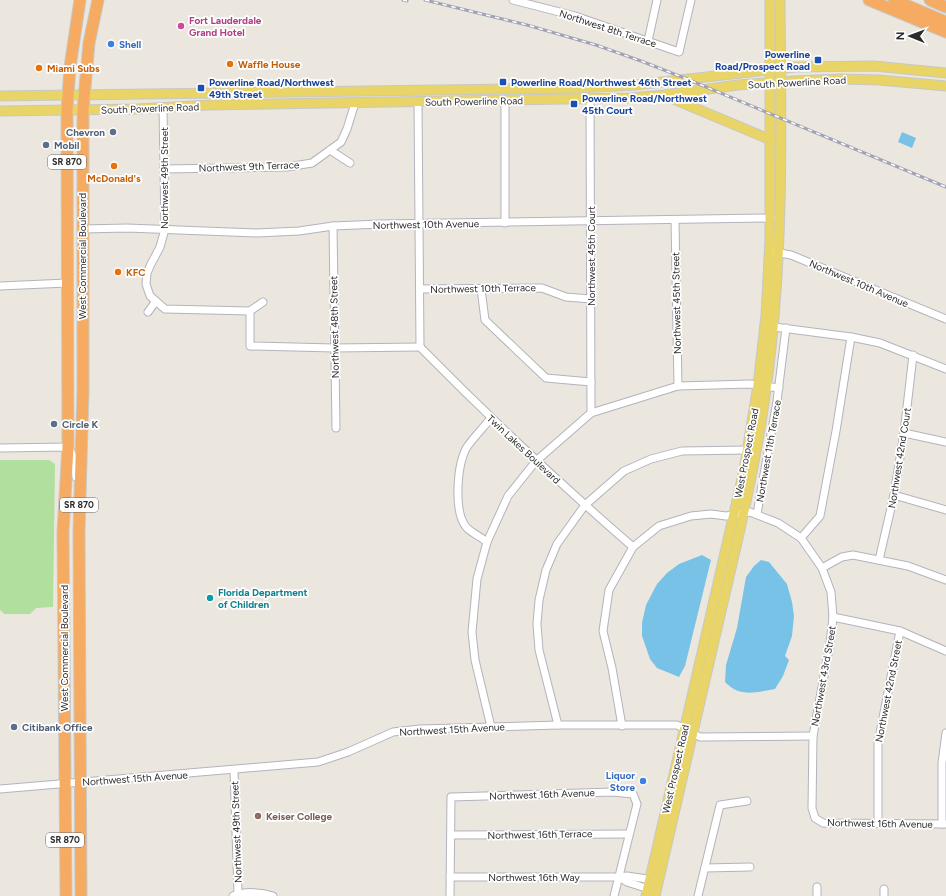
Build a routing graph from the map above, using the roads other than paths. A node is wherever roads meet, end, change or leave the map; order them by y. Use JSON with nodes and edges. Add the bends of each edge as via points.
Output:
{"nodes":[{"id":1,"x":80,"y":0,"type":"edge"},
{"id":2,"x":98,"y":0,"type":"edge"},
{"id":3,"x":513,"y":0,"type":"edge"},
{"id":4,"x":657,"y":0,"type":"edge"},
{"id":5,"x":689,"y":0,"type":"edge"},
{"id":6,"x":770,"y":0,"type":"edge"},
{"id":7,"x":780,"y":0,"type":"edge"},
{"id":8,"x":869,"y":0,"type":"edge"},
{"id":9,"x":894,"y":0,"type":"edge"},
{"id":10,"x":930,"y":0,"type":"edge"},
{"id":11,"x":544,"y":4,"type":"edge"},
{"id":12,"x":946,"y":7,"type":"edge"},
{"id":13,"x":946,"y":22,"type":"edge"},
{"id":14,"x":946,"y":32,"type":"edge"},
{"id":15,"x":648,"y":41,"type":"junction"},
{"id":16,"x":781,"y":68,"type":"junction"},
{"id":17,"x":770,"y":69,"type":"junction"},
{"id":18,"x":946,"y":73,"type":"edge"},
{"id":19,"x":770,"y":82,"type":"junction"},
{"id":20,"x":781,"y":82,"type":"junction"},
{"id":21,"x":946,"y":86,"type":"edge"},
{"id":22,"x":505,"y":89,"type":"junction"},
{"id":23,"x":518,"y":89,"type":"junction"},
{"id":24,"x":359,"y":91,"type":"junction"},
{"id":25,"x":68,"y":95,"type":"junction"},
{"id":26,"x":84,"y":95,"type":"junction"},
{"id":27,"x":664,"y":95,"type":"junction"},
{"id":28,"x":0,"y":96,"type":"edge"},
{"id":29,"x":590,"y":99,"type":"junction"},
{"id":30,"x":488,"y":100,"type":"junction"},
{"id":31,"x":504,"y":100,"type":"junction"},
{"id":32,"x":418,"y":102,"type":"junction"},
{"id":33,"x":355,"y":103,"type":"junction"},
{"id":34,"x":163,"y":108,"type":"junction"},
{"id":35,"x":67,"y":110,"type":"junction"},
{"id":36,"x":83,"y":110,"type":"junction"},
{"id":37,"x":0,"y":111,"type":"edge"},
{"id":38,"x":771,"y":140,"type":"junction"},
{"id":39,"x":330,"y":150,"type":"junction"},
{"id":40,"x":350,"y":163,"type":"dead end"},
{"id":41,"x":164,"y":169,"type":"junction"},
{"id":42,"x":771,"y":218,"type":"junction"},
{"id":43,"x":675,"y":220,"type":"junction"},
{"id":44,"x":592,"y":221,"type":"junction"},
{"id":45,"x":418,"y":223,"type":"junction"},
{"id":46,"x":505,"y":223,"type":"junction"},
{"id":47,"x":333,"y":226,"type":"junction"},
{"id":48,"x":82,"y":229,"type":"junction"},
{"id":49,"x":165,"y":229,"type":"junction"},
{"id":50,"x":774,"y":252,"type":"junction"},
{"id":51,"x":67,"y":283,"type":"junction"},
{"id":52,"x":0,"y":286,"type":"edge"},
{"id":53,"x":420,"y":289,"type":"junction"},
{"id":54,"x":481,"y":289,"type":"junction"},
{"id":55,"x":591,"y":298,"type":"junction"},
{"id":56,"x":156,"y":301,"type":"junction"},
{"id":57,"x":263,"y":302,"type":"dead end"},
{"id":58,"x":250,"y":311,"type":"junction"},
{"id":59,"x":148,"y":312,"type":"dead end"},
{"id":60,"x":946,"y":319,"type":"edge"},
{"id":61,"x":774,"y":327,"type":"junction"},
{"id":62,"x":786,"y":328,"type":"junction"},
{"id":63,"x":67,"y":337,"type":"junction"},
{"id":64,"x":851,"y":337,"type":"junction"},
{"id":65,"x":420,"y":347,"type":"junction"},
{"id":66,"x":334,"y":348,"type":"junction"},
{"id":67,"x":913,"y":355,"type":"junction"},
{"id":68,"x":946,"y":369,"type":"edge"},
{"id":69,"x":591,"y":382,"type":"junction"},
{"id":70,"x":678,"y":386,"type":"junction"},
{"id":71,"x":762,"y":386,"type":"junction"},
{"id":72,"x":779,"y":388,"type":"junction"},
{"id":73,"x":591,"y":413,"type":"junction"},
{"id":74,"x":491,"y":418,"type":"junction"},
{"id":75,"x":336,"y":428,"type":"dead end"},
{"id":76,"x":82,"y":429,"type":"junction"},
{"id":77,"x":904,"y":433,"type":"junction"},
{"id":78,"x":946,"y":442,"type":"edge"},
{"id":79,"x":68,"y":447,"type":"junction"},
{"id":80,"x":0,"y":448,"type":"edge"},
{"id":81,"x":747,"y":450,"type":"junction"},
{"id":82,"x":536,"y":461,"type":"junction"},
{"id":83,"x":894,"y":495,"type":"junction"},
{"id":84,"x":585,"y":505,"type":"junction"},
{"id":85,"x":946,"y":510,"type":"edge"},
{"id":86,"x":744,"y":513,"type":"junction"},
{"id":87,"x":79,"y":514,"type":"junction"},
{"id":88,"x":757,"y":514,"type":"junction"},
{"id":89,"x":734,"y":515,"type":"junction"},
{"id":90,"x":801,"y":538,"type":"junction"},
{"id":91,"x":487,"y":542,"type":"junction"},
{"id":92,"x":633,"y":547,"type":"junction"},
{"id":93,"x":879,"y":560,"type":"junction"},
{"id":94,"x":822,"y":568,"type":"junction"},
{"id":95,"x":946,"y":580,"type":"edge"},
{"id":96,"x":833,"y":617,"type":"junction"},
{"id":97,"x":900,"y":632,"type":"junction"},
{"id":98,"x":946,"y":651,"type":"edge"},
{"id":99,"x":558,"y":726,"type":"junction"},
{"id":100,"x":622,"y":726,"type":"junction"},
{"id":101,"x":491,"y":727,"type":"junction"},
{"id":102,"x":689,"y":731,"type":"junction"},
{"id":103,"x":946,"y":733,"type":"edge"},
{"id":104,"x":813,"y":736,"type":"junction"},
{"id":105,"x":234,"y":770,"type":"junction"},
{"id":106,"x":81,"y":782,"type":"junction"},
{"id":107,"x":65,"y":783,"type":"junction"},
{"id":108,"x":0,"y":789,"type":"edge"},
{"id":109,"x":747,"y":801,"type":"dead end"},
{"id":110,"x":815,"y":818,"type":"joint"},
{"id":111,"x":878,"y":823,"type":"junction"},
{"id":112,"x":944,"y":824,"type":"edge"},
{"id":113,"x":629,"y":834,"type":"junction"},
{"id":114,"x":451,"y":835,"type":"junction"},
{"id":115,"x":750,"y":867,"type":"dead end"},
{"id":116,"x":705,"y":868,"type":"junction"},
{"id":117,"x":450,"y":877,"type":"junction"},
{"id":118,"x":619,"y":877,"type":"junction"},
{"id":119,"x":817,"y":888,"type":"dead end"},
{"id":120,"x":652,"y":889,"type":"edge"},
{"id":121,"x":235,"y":895,"type":"edge"},
{"id":122,"x":66,"y":896,"type":"edge"},
{"id":123,"x":81,"y":896,"type":"edge"},
{"id":124,"x":273,"y":896,"type":"edge"},
{"id":125,"x":450,"y":896,"type":"edge"},
{"id":126,"x":614,"y":896,"type":"edge"},
{"id":127,"x":698,"y":896,"type":"edge"},
{"id":128,"x":817,"y":896,"type":"edge"}],
"edges":[{"from":1,"to":25,"type":"highway","name":"West Commercial Boulevard","number":"SR 870"},
{"from":2,"to":26,"type":"highway","name":"West Commercial Boulevard","number":"SR 870","via":[[89,43]]},
{"from":3,"to":11,"type":"street","name":"Northwest 8th Terrace"},
{"from":4,"to":15,"type":"street"},
{"from":5,"to":15,"type":"street","name":"Northwest 8th Terrace","via":[[679,52]]},
{"from":6,"to":17,"type":"main road","name":"West Prospect Road"},
{"from":7,"to":16,"type":"main road","name":"West Prospect Road"},
{"from":8,"to":14,"type":"highway"},
{"from":9,"to":13,"type":"highway"},
{"from":10,"to":12,"type":"highway"},
{"from":11,"to":15,"type":"street","name":"Northwest 8th Terrace"},
{"from":16,"to":17,"type":"main road","name":"South Powerline Road"},
{"from":16,"to":18,"type":"main road","name":"South Powerline Road","via":[[863,66]]},
{"from":16,"to":20,"type":"main road","name":"West Prospect Road"},
{"from":17,"to":19,"type":"main road","name":"West Prospect Road"},
{"from":17,"to":23,"type":"main road","name":"South Powerline Road","via":[[628,86]]},
{"from":19,"to":20,"type":"main road","name":"South Powerline Road"},
{"from":19,"to":27,"type":"main road","name":"South Powerline Road"},
{"from":19,"to":38,"type":"main road","name":"West Prospect Road"},
{"from":20,"to":21,"type":"main road","name":"South Powerline Road","via":[[860,79]]},
{"from":20,"to":50,"type":"main road","name":"West Prospect Road","via":[[781,169]]},
{"from":22,"to":23,"type":"main road","name":"South Powerline Road"},
{"from":22,"to":24,"type":"main road","name":"South Powerline Road"},
{"from":22,"to":30,"type":"main road"},
{"from":23,"to":31,"type":"main road"},
{"from":24,"to":26,"type":"main road","name":"South Powerline Road"},
{"from":24,"to":33,"type":"main road"},
{"from":25,"to":26,"type":"main road","name":"South Powerline Road"},
{"from":25,"to":28,"type":"main road","name":"South Powerline Road"},
{"from":25,"to":35,"type":"highway","name":"West Commercial Boulevard","number":"SR 870"},
{"from":26,"to":36,"type":"highway","name":"West Commercial Boulevard","number":"SR 870"},
{"from":27,"to":29,"type":"main road","name":"South Powerline Road"},
{"from":27,"to":38,"type":"main road"},
{"from":29,"to":31,"type":"main road","name":"South Powerline Road"},
{"from":29,"to":44,"type":"street","name":"Northwest 45th Court"},
{"from":30,"to":31,"type":"main road","name":"South Powerline Road"},
{"from":30,"to":32,"type":"main road","name":"South Powerline Road"},
{"from":31,"to":46,"type":"street"},
{"from":32,"to":33,"type":"main road","name":"South Powerline Road"},
{"from":32,"to":45,"type":"street"},
{"from":33,"to":34,"type":"main road","name":"South Powerline Road"},
{"from":33,"to":39,"type":"street","name":"Northwest 9th Terrace","via":[[344,138]]},
{"from":34,"to":36,"type":"main road","name":"South Powerline Road"},
{"from":34,"to":41,"type":"street","name":"Northwest 49th Street"},
{"from":35,"to":36,"type":"main road","name":"South Powerline Road"},
{"from":35,"to":37,"type":"main road","name":"South Powerline Road"},
{"from":35,"to":51,"type":"highway","name":"West Commercial Boulevard","number":"SR 870"},
{"from":36,"to":48,"type":"highway","name":"West Commercial Boulevard","number":"SR 870"},
{"from":38,"to":42,"type":"main road","name":"West Prospect Road"},
{"from":39,"to":40,"type":"street"},
{"from":39,"to":41,"type":"street","name":"Northwest 9th Terrace","via":[[312,163],[287,167]]},
{"from":41,"to":49,"type":"street","name":"Northwest 49th Street"},
{"from":42,"to":43,"type":"street","name":"Northwest 10th Avenue"},
{"from":42,"to":50,"type":"main road","name":"West Prospect Road"},
{"from":43,"to":44,"type":"street","name":"Northwest 10th Avenue"},
{"from":43,"to":70,"type":"street","name":"Northwest 45th Street"},
{"from":44,"to":46,"type":"street","name":"Northwest 10th Avenue"},
{"from":44,"to":55,"type":"street","name":"Northwest 45th Court"},
{"from":45,"to":46,"type":"street","name":"Northwest 10th Avenue"},
{"from":45,"to":47,"type":"street","name":"Northwest 10th Avenue"},
{"from":45,"to":53,"type":"street"},
{"from":47,"to":49,"type":"street","name":"Northwest 10th Avenue","via":[[257,233]]},
{"from":47,"to":66,"type":"street","name":"Northwest 48th Street"},
{"from":48,"to":49,"type":"street","name":"Northwest 10th Avenue"},
{"from":48,"to":76,"type":"highway","name":"West Commercial Boulevard","number":"SR 870"},
{"from":49,"to":56,"type":"street","name":"Northwest 49th Street","via":[[160,248],[147,273],[146,284],[150,296]]},
{"from":50,"to":60,"type":"street","name":"Northwest 10th Avenue","via":[[795,256]]},
{"from":50,"to":61,"type":"main road","name":"West Prospect Road"},
{"from":50,"to":71,"type":"main road","name":"West Prospect Road","via":[[765,326]]},
{"from":51,"to":52,"type":"street"},
{"from":51,"to":63,"type":"highway","name":"West Commercial Boulevard","number":"SR 870"},
{"from":53,"to":54,"type":"street","name":"Northwest 10th Terrace"},
{"from":53,"to":65,"type":"street"},
{"from":54,"to":55,"type":"street","name":"Northwest 10th Terrace","via":[[542,288],[566,297]]},
{"from":54,"to":69,"type":"street","via":[[485,320],[546,378]]},
{"from":55,"to":69,"type":"street","name":"Northwest 45th Court"},
{"from":56,"to":58,"type":"street","name":"Northwest 49th Street","via":[[165,309]]},
{"from":56,"to":59,"type":"street"},
{"from":57,"to":58,"type":"street"},
{"from":58,"to":66,"type":"street","via":[[250,346]]},
{"from":61,"to":62,"type":"street"},
{"from":61,"to":71,"type":"main road","name":"West Prospect Road"},
{"from":62,"to":64,"type":"street"},
{"from":62,"to":72,"type":"street","name":"Northwest 11th Terrace"},
{"from":63,"to":76,"type":"highway","via":[[72,376],[73,425]]},
{"from":63,"to":79,"type":"highway","name":"West Commercial Boulevard","number":"SR 870"},
{"from":64,"to":67,"type":"street","via":[[880,343]]},
{"from":64,"to":90,"type":"street","via":[[820,516]]},
{"from":65,"to":66,"type":"street"},
{"from":65,"to":74,"type":"street","name":"Twin Lakes Boulevard"},
{"from":66,"to":75,"type":"street","name":"Northwest 48th Street"},
{"from":67,"to":68,"type":"street"},
{"from":67,"to":77,"type":"street","name":"Northwest 42nd Court"},
{"from":69,"to":73,"type":"street","name":"Northwest 45th Court"},
{"from":70,"to":71,"type":"street","name":"Northwest 11th Terrace"},
{"from":70,"to":73,"type":"street","name":"Northwest 11th Terrace"},
{"from":71,"to":72,"type":"street","name":"Northwest 11th Terrace"},
{"from":71,"to":81,"type":"main road","name":"West Prospect Road"},
{"from":71,"to":86,"type":"main road","name":"West Prospect Road","via":[[756,452]]},
{"from":72,"to":88,"type":"street","name":"Northwest 11th Terrace"},
{"from":73,"to":82,"type":"street","name":"Northwest 11th Terrace"},
{"from":74,"to":82,"type":"street","name":"Twin Lakes Boulevard"},
{"from":74,"to":91,"type":"street","via":[[467,448],[460,466],[458,488],[459,512],[466,527]]},
{"from":76,"to":87,"type":"highway","name":"West Commercial Boulevard","number":"SR 870"},
{"from":77,"to":78,"type":"street"},
{"from":77,"to":83,"type":"street","name":"Northwest 42nd Court"},
{"from":79,"to":80,"type":"street"},
{"from":79,"to":87,"type":"street","name":"West Commercial Boulevard","via":[[75,463]]},
{"from":79,"to":107,"type":"highway","name":"West Commercial Boulevard","number":"SR 870","via":[[63,532]]},
{"from":81,"to":84,"type":"street","via":[[682,451],[651,459],[624,471]]},
{"from":81,"to":89,"type":"main road","name":"West Prospect Road"},
{"from":82,"to":84,"type":"street","name":"Twin Lakes Boulevard"},
{"from":82,"to":91,"type":"street","name":"Northwest 11th Terrace","via":[[508,496]]},
{"from":83,"to":85,"type":"street"},
{"from":83,"to":93,"type":"street","name":"Northwest 42nd Court"},
{"from":84,"to":92,"type":"street","name":"Twin Lakes Boulevard"},
{"from":84,"to":99,"type":"street","via":[[557,544],[546,570],[539,600],[539,650]]},
{"from":86,"to":88,"type":"street"},
{"from":86,"to":89,"type":"street"},
{"from":86,"to":102,"type":"main road","name":"West Prospect Road"},
{"from":87,"to":106,"type":"highway","name":"West Commercial Boulevard","number":"SR 870"},
{"from":88,"to":90,"type":"street","via":[[778,523]]},
{"from":89,"to":92,"type":"street","via":[[691,516],[659,526]]},
{"from":89,"to":102,"type":"main road","name":"West Prospect Road"},
{"from":90,"to":94,"type":"street","name":"Northwest 43rd Street"},
{"from":91,"to":101,"type":"street","name":"Northwest 11th Terrace","via":[[477,578],[472,632],[475,660]]},
{"from":92,"to":100,"type":"street","via":[[609,590],[603,631]]},
{"from":93,"to":94,"type":"street","via":[[853,555],[842,557]]},
{"from":93,"to":95,"type":"street","via":[[908,566]]},
{"from":94,"to":96,"type":"street","name":"Northwest 43rd Street","via":[[831,592]]},
{"from":96,"to":97,"type":"street"},
{"from":96,"to":104,"type":"street","name":"Northwest 43rd Street"},
{"from":97,"to":98,"type":"street"},
{"from":97,"to":111,"type":"street","name":"Northwest 42nd Street","via":[[878,743]]},
{"from":99,"to":100,"type":"street","name":"Northwest 15th Avenue"},
{"from":99,"to":101,"type":"street","name":"Northwest 15th Avenue"},
{"from":100,"to":102,"type":"street","name":"Northwest 15th Avenue","via":[[677,725]]},
{"from":101,"to":105,"type":"street","name":"Northwest 15th Avenue","via":[[393,732],[318,762]]},
{"from":102,"to":104,"type":"street","name":"Northwest 15th Avenue","via":[[700,737]]},
{"from":102,"to":120,"type":"main road","name":"West Prospect Road"},
{"from":103,"to":112,"type":"street","via":[[942,763]]},
{"from":104,"to":110,"type":"street","name":"Northwest 43rd Street","via":[[812,808]]},
{"from":105,"to":106,"type":"street","name":"Northwest 15th Avenue"},
{"from":105,"to":121,"type":"street","name":"Northwest 49th Street"},
{"from":106,"to":107,"type":"street","name":"Northwest 15th Avenue"},
{"from":106,"to":123,"type":"highway","name":"West Commercial Boulevard","number":"SR 870"},
{"from":107,"to":108,"type":"street","name":"Northwest 15th Avenue"},
{"from":107,"to":122,"type":"highway","name":"West Commercial Boulevard","number":"SR 870"},
{"from":109,"to":116,"type":"street","via":[[720,805]]},
{"from":110,"to":111,"type":"street","name":"Northwest 16th Avenue","via":[[823,822]]},
{"from":111,"to":112,"type":"street","name":"Northwest 16th Avenue"},
{"from":113,"to":114,"type":"street","name":"Northwest 16th Terrace"},
{"from":113,"to":114,"type":"street","name":"Northwest 16th Avenue","via":[[637,804],[633,794],[613,792],[451,796]]},
{"from":113,"to":118,"type":"street"},
{"from":114,"to":117,"type":"street"},
{"from":115,"to":116,"type":"street"},
{"from":116,"to":127,"type":"street"},
{"from":117,"to":118,"type":"street","name":"Northwest 16th Way"},
{"from":117,"to":125,"type":"street"},
{"from":118,"to":120,"type":"street","name":"Northwest 16th Way","via":[[627,876]]},
{"from":118,"to":126,"type":"street"},
{"from":119,"to":128,"type":"street"},
{"from":121,"to":124,"type":"street","via":[[263,893]]}]}
